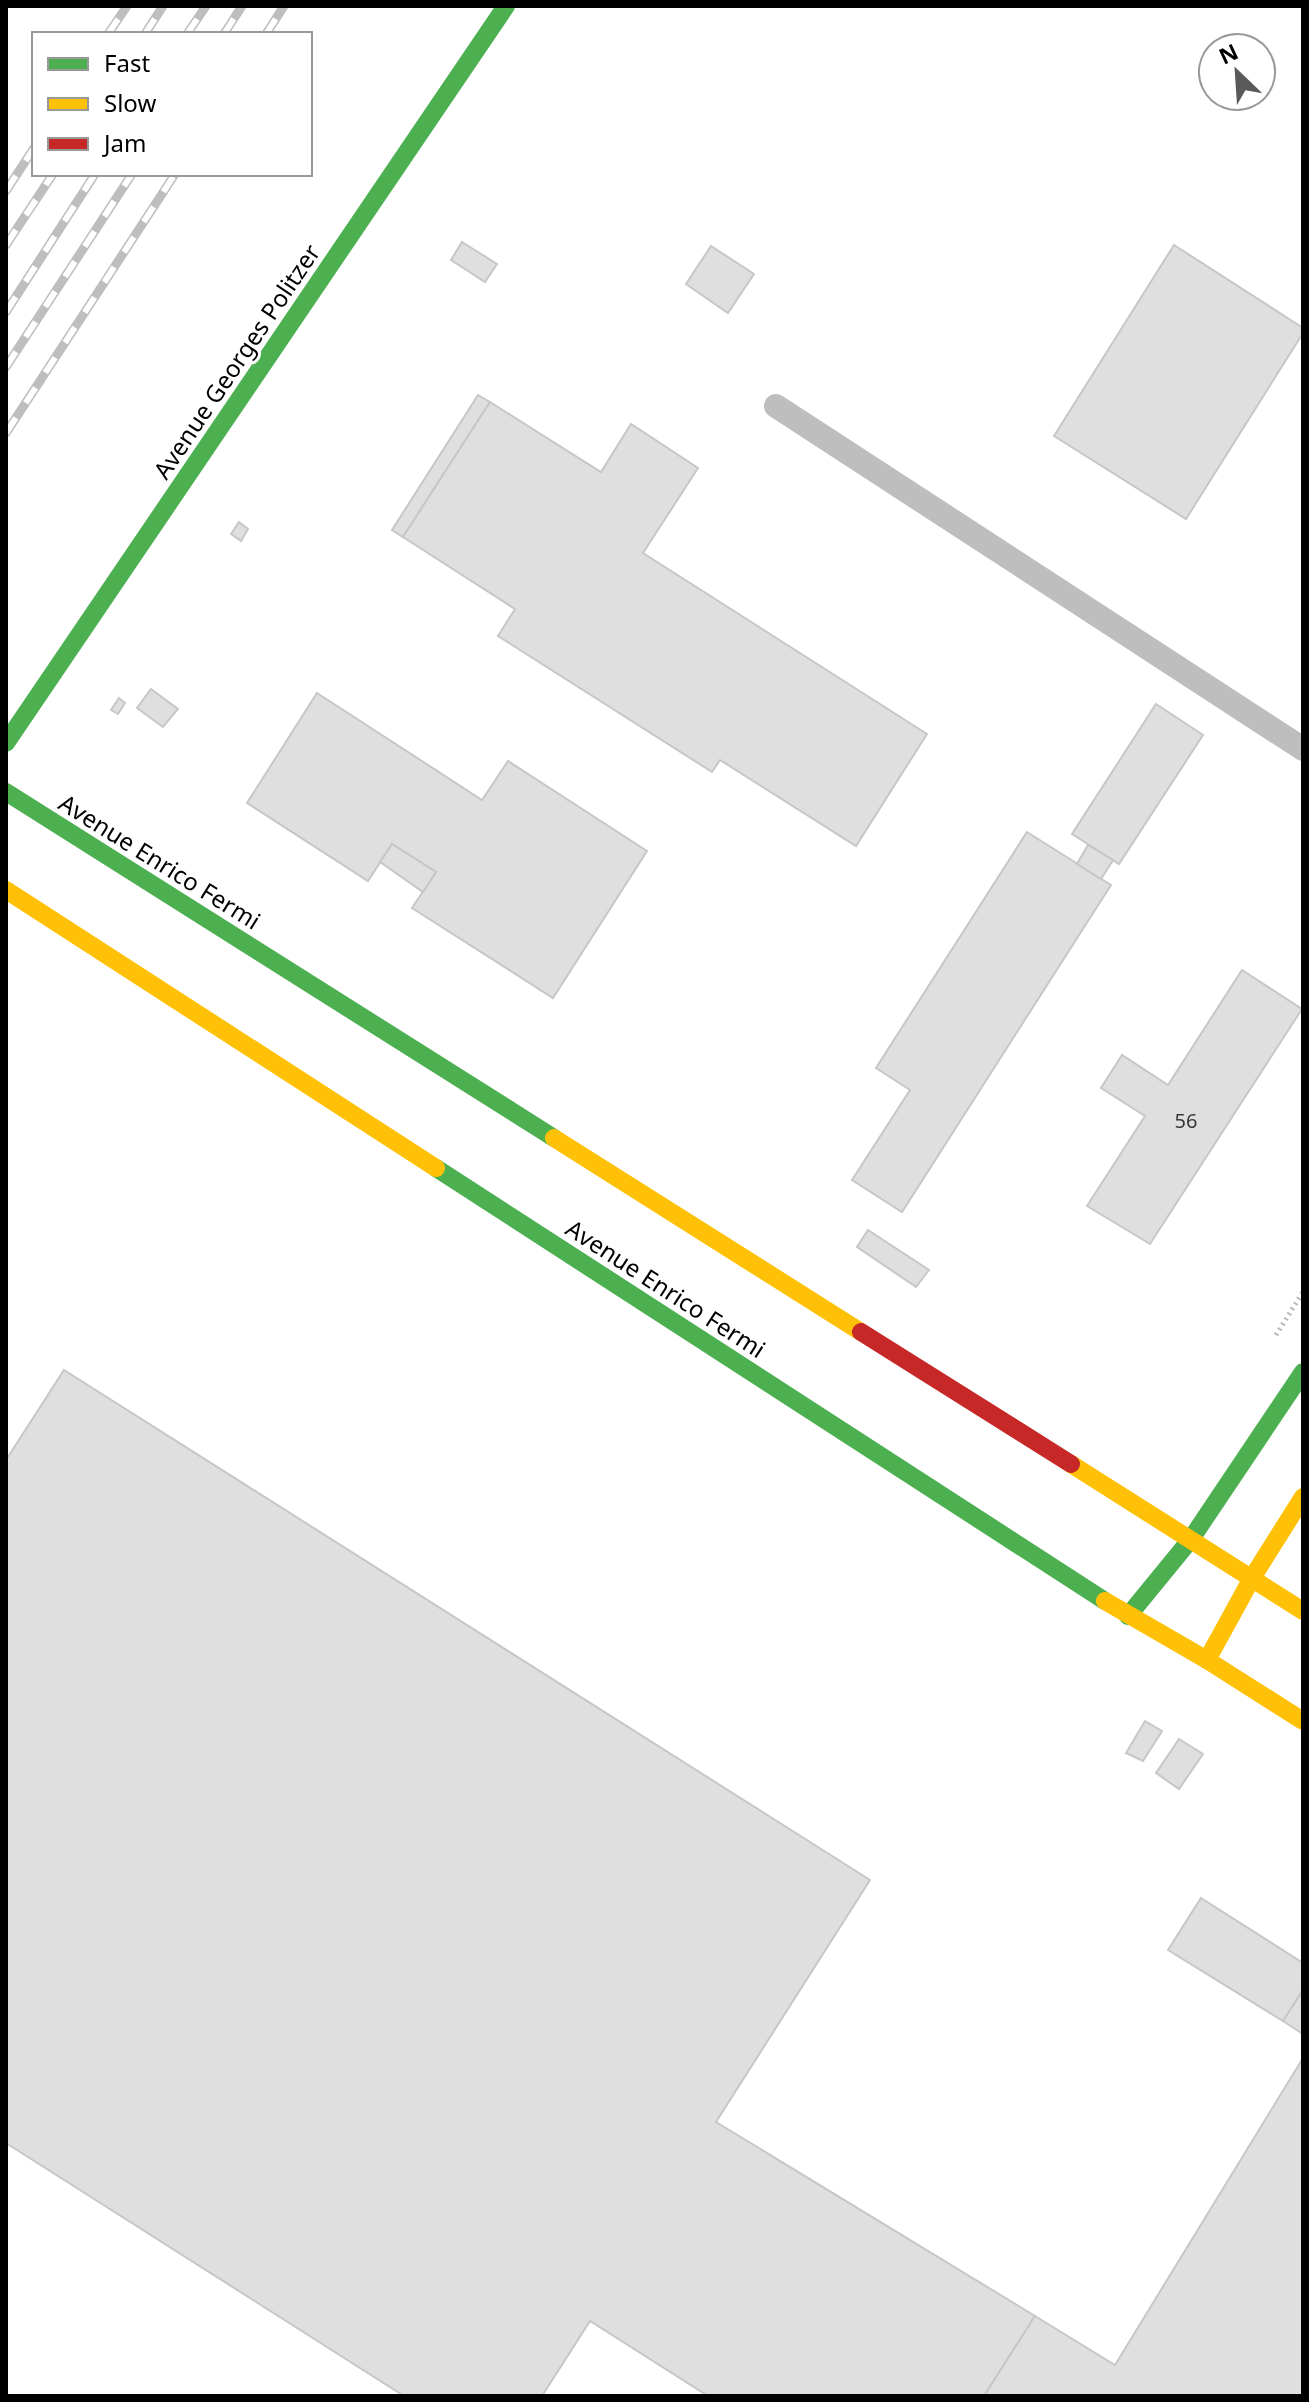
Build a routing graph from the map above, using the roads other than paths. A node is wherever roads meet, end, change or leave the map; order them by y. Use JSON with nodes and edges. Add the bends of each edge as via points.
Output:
{"nodes":[{"id":1,"x":506,"y":6,"type":"edge"},
{"id":2,"x":776,"y":406,"type":"dead end"},
{"id":3,"x":6,"y":743,"type":"edge"},
{"id":4,"x":1303,"y":749,"type":"edge"},
{"id":5,"x":6,"y":792,"type":"edge"},
{"id":6,"x":6,"y":890,"type":"edge"},
{"id":7,"x":1303,"y":1372,"type":"edge"},
{"id":8,"x":1303,"y":1497,"type":"edge"},
{"id":9,"x":1191,"y":1539,"type":"junction"},
{"id":10,"x":1252,"y":1578,"type":"junction"},
{"id":11,"x":1303,"y":1611,"type":"edge"},
{"id":12,"x":1128,"y":1616,"type":"junction"},
{"id":13,"x":1207,"y":1660,"type":"junction"},
{"id":14,"x":1303,"y":1721,"type":"edge"}],
"edges":[{"from":1,"to":3,"type":"street","name":"Avenue Georges Politzer"},
{"from":2,"to":4,"type":"lane"},
{"from":5,"to":9,"type":"street","name":"Avenue Enrico Fermi"},
{"from":6,"to":12,"type":"street","name":"Avenue Enrico Fermi"},
{"from":7,"to":9,"type":"street"},
{"from":8,"to":10,"type":"street"},
{"from":9,"to":10,"type":"street","name":"Avenue Enrico Fermi"},
{"from":9,"to":12,"type":"street"},
{"from":10,"to":11,"type":"street","name":"Avenue Enrico Fermi"},
{"from":10,"to":13,"type":"street"},
{"from":12,"to":13,"type":"street","name":"Avenue Enrico Fermi"},
{"from":13,"to":14,"type":"street","name":"Avenue Enrico Fermi"}]}
